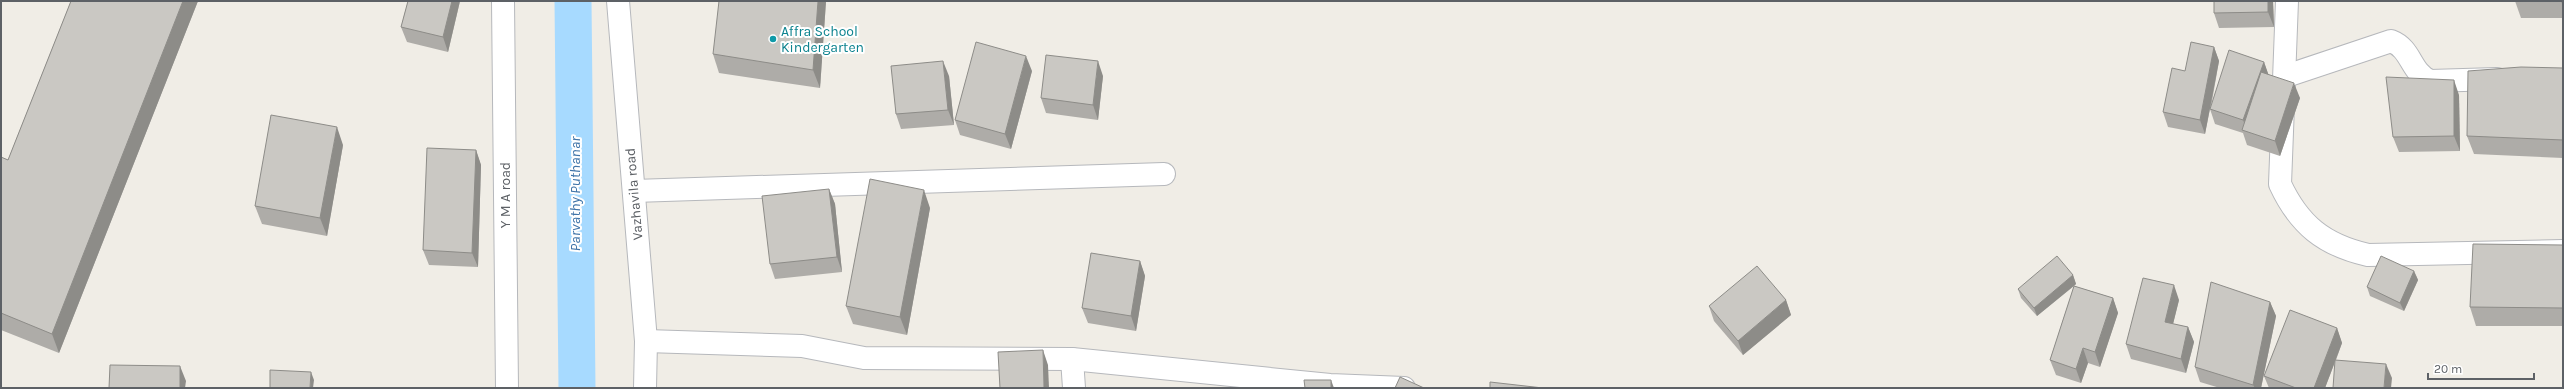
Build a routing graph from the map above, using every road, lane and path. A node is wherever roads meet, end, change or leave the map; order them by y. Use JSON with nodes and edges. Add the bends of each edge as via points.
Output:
{"nodes":[{"id":1,"x":503,"y":1,"type":"edge"},
{"id":2,"x":618,"y":1,"type":"edge"},
{"id":3,"x":2287,"y":1,"type":"edge"},
{"id":4,"x":2286,"y":76,"type":"junction"},
{"id":5,"x":2517,"y":79,"type":"edge"},
{"id":6,"x":1164,"y":174,"type":"dead end"},
{"id":7,"x":634,"y":191,"type":"junction"},
{"id":8,"x":2563,"y":251,"type":"edge"},
{"id":9,"x":646,"y":341,"type":"junction"},
{"id":10,"x":1072,"y":359,"type":"junction"},
{"id":11,"x":507,"y":388,"type":"edge"},
{"id":12,"x":645,"y":388,"type":"edge"},
{"id":13,"x":1074,"y":388,"type":"edge"},
{"id":14,"x":1404,"y":388,"type":"edge"}],
"edges":[{"from":1,"to":11,"type":"street","name":"Y M A road"},
{"from":2,"to":7,"type":"street","name":"Vazhavila road"},
{"from":3,"to":4,"type":"street"},
{"from":4,"to":5,"type":"street","via":[[2391,41],[2401,44],[2420,76],[2430,80]]},
{"from":4,"to":8,"type":"street","via":[[2280,184],[2298,215],[2323,238],[2343,250],[2368,255]]},
{"from":6,"to":7,"type":"street"},
{"from":7,"to":9,"type":"street","name":"Vazhavila road"},
{"from":9,"to":10,"type":"street","via":[[802,346],[864,358]]},
{"from":9,"to":12,"type":"street","name":"Vazhavila road"},
{"from":10,"to":13,"type":"street"},
{"from":10,"to":14,"type":"street","via":[[1330,385]]}]}
